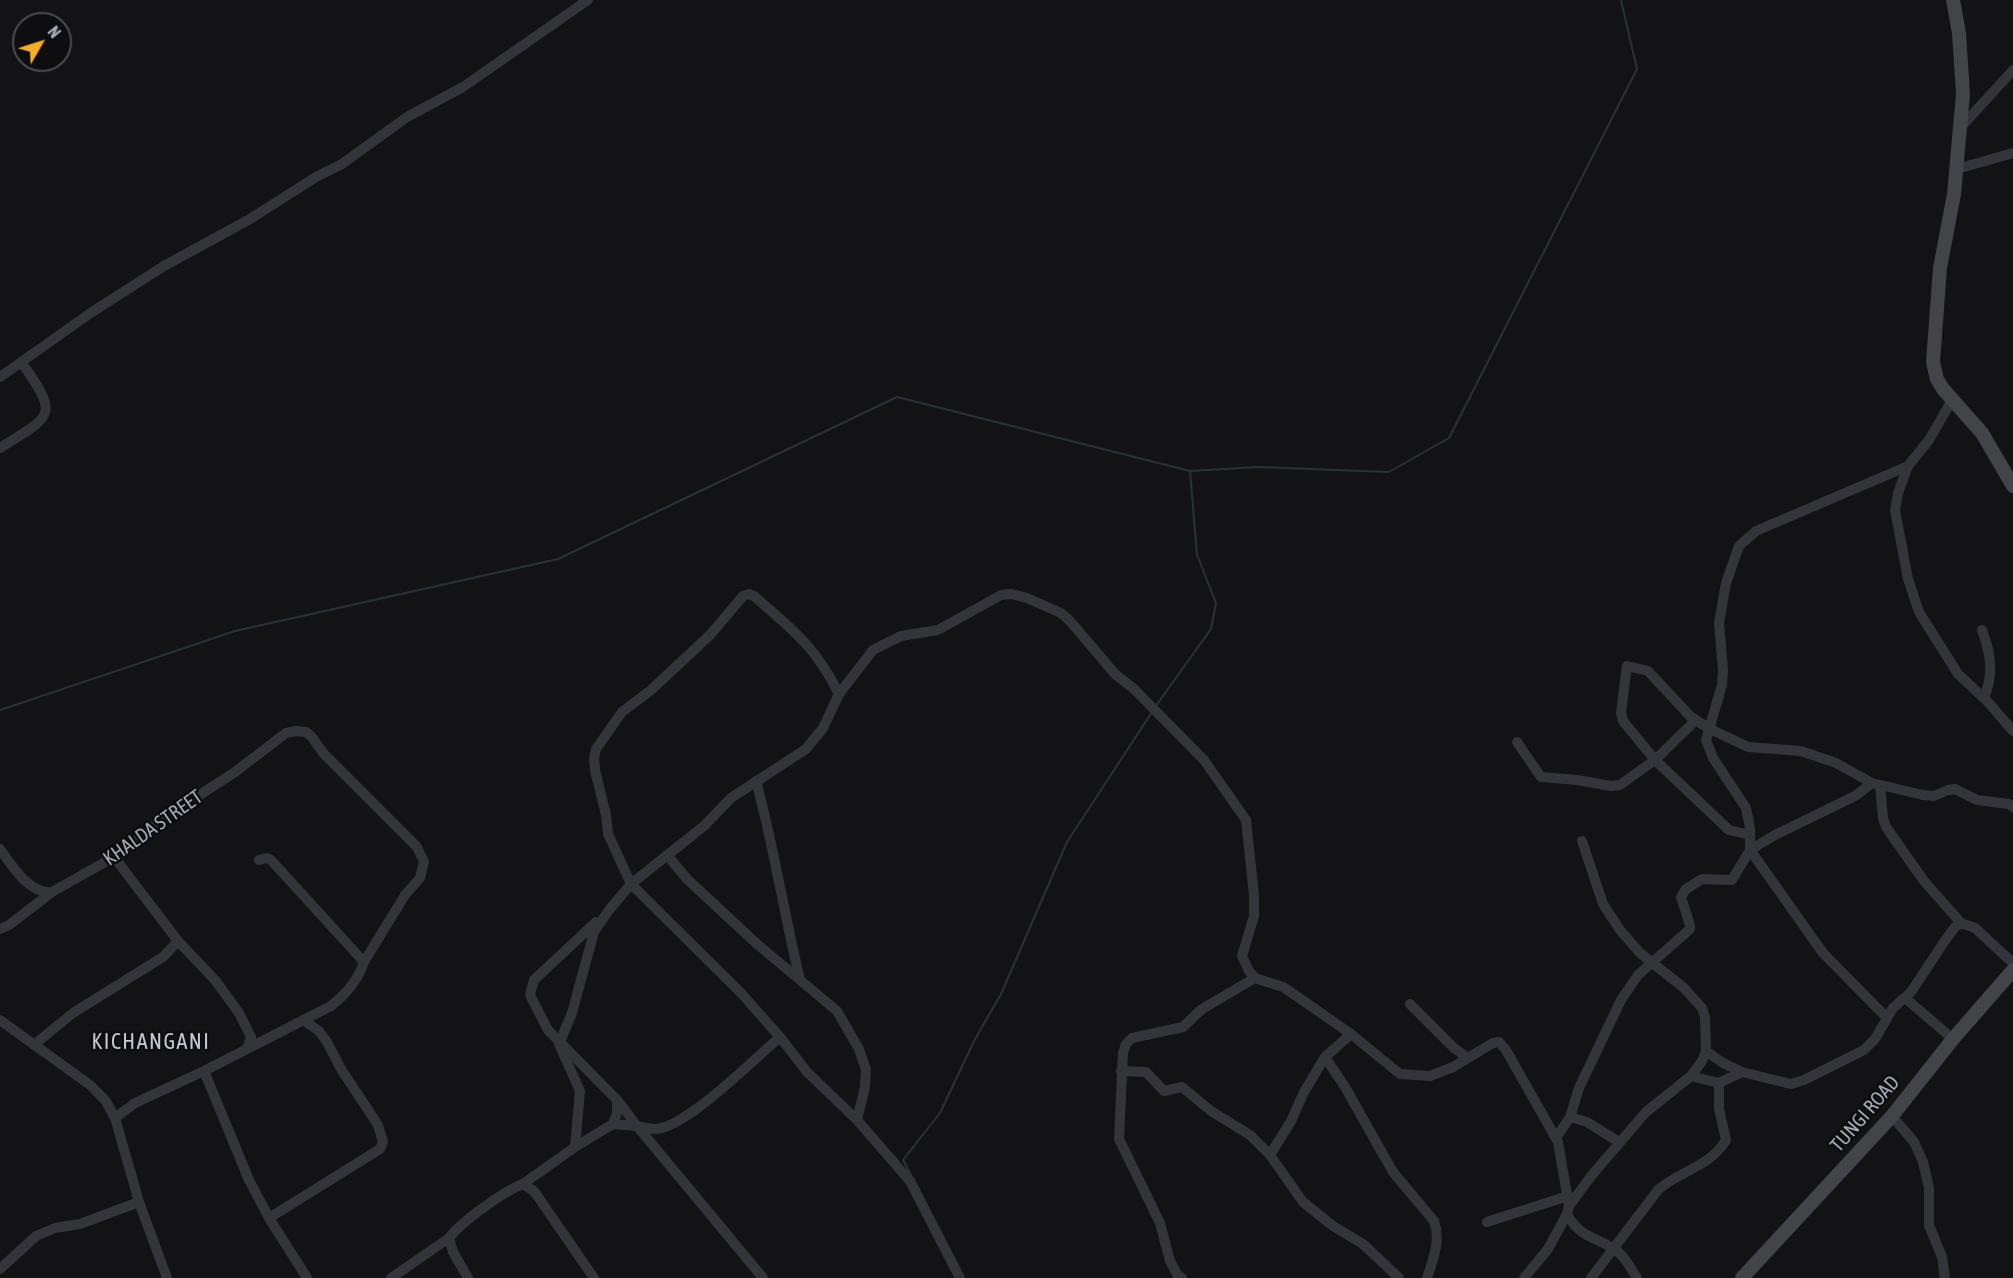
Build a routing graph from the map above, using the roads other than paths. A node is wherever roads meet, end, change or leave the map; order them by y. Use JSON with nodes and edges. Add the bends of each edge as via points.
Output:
{"nodes":[{"id":1,"x":588,"y":0,"type":"edge"},
{"id":2,"x":1953,"y":0,"type":"edge"},
{"id":3,"x":2013,"y":70,"type":"edge"},
{"id":4,"x":1961,"y":127,"type":"junction"},
{"id":5,"x":2013,"y":153,"type":"edge"},
{"id":6,"x":1957,"y":169,"type":"junction"},
{"id":7,"x":22,"y":363,"type":"junction"},
{"id":8,"x":0,"y":377,"type":"edge"},
{"id":9,"x":1952,"y":400,"type":"junction"},
{"id":10,"x":0,"y":448,"type":"edge"},
{"id":11,"x":1908,"y":466,"type":"junction"},
{"id":12,"x":2013,"y":486,"type":"edge"},
{"id":13,"x":1982,"y":630,"type":"dead end"},
{"id":14,"x":839,"y":694,"type":"junction"},
{"id":15,"x":1984,"y":698,"type":"junction"},
{"id":16,"x":1695,"y":720,"type":"junction"},
{"id":17,"x":1708,"y":728,"type":"junction"},
{"id":18,"x":2013,"y":731,"type":"edge"},
{"id":19,"x":1517,"y":742,"type":"dead end"},
{"id":20,"x":1654,"y":760,"type":"junction"},
{"id":21,"x":756,"y":781,"type":"junction"},
{"id":22,"x":1876,"y":784,"type":"junction"},
{"id":23,"x":2013,"y":807,"type":"edge"},
{"id":24,"x":1750,"y":835,"type":"junction"},
{"id":25,"x":1582,"y":841,"type":"dead end"},
{"id":26,"x":0,"y":849,"type":"edge"},
{"id":27,"x":1750,"y":850,"type":"junction"},
{"id":28,"x":667,"y":855,"type":"junction"},
{"id":29,"x":114,"y":858,"type":"junction"},
{"id":30,"x":259,"y":860,"type":"dead end"},
{"id":31,"x":631,"y":884,"type":"junction"},
{"id":32,"x":52,"y":892,"type":"junction"},
{"id":33,"x":609,"y":910,"type":"junction"},
{"id":34,"x":1961,"y":923,"type":"junction"},
{"id":35,"x":0,"y":929,"type":"edge"},
{"id":36,"x":178,"y":941,"type":"junction"},
{"id":37,"x":364,"y":962,"type":"junction"},
{"id":38,"x":2013,"y":963,"type":"edge"},
{"id":39,"x":1652,"y":964,"type":"junction"},
{"id":40,"x":2013,"y":970,"type":"edge"},
{"id":41,"x":1255,"y":978,"type":"junction"},
{"id":42,"x":801,"y":981,"type":"junction"},
{"id":43,"x":1905,"y":998,"type":"junction"},
{"id":44,"x":1410,"y":1004,"type":"dead end"},
{"id":45,"x":1886,"y":1017,"type":"junction"},
{"id":46,"x":0,"y":1020,"type":"edge"},
{"id":47,"x":303,"y":1020,"type":"junction"},
{"id":48,"x":1352,"y":1034,"type":"junction"},
{"id":49,"x":780,"y":1037,"type":"junction"},
{"id":50,"x":1953,"y":1039,"type":"junction"},
{"id":51,"x":34,"y":1044,"type":"junction"},
{"id":52,"x":560,"y":1044,"type":"junction"},
{"id":53,"x":247,"y":1049,"type":"junction"},
{"id":54,"x":1706,"y":1051,"type":"junction"},
{"id":55,"x":1325,"y":1057,"type":"junction"},
{"id":56,"x":1468,"y":1058,"type":"junction"},
{"id":57,"x":204,"y":1071,"type":"junction"},
{"id":58,"x":1121,"y":1071,"type":"junction"},
{"id":59,"x":1742,"y":1072,"type":"junction"},
{"id":60,"x":1691,"y":1076,"type":"junction"},
{"id":61,"x":1719,"y":1083,"type":"junction"},
{"id":62,"x":617,"y":1100,"type":"junction"},
{"id":63,"x":1892,"y":1116,"type":"junction"},
{"id":64,"x":1570,"y":1117,"type":"junction"},
{"id":65,"x":115,"y":1118,"type":"junction"},
{"id":66,"x":857,"y":1120,"type":"junction"},
{"id":67,"x":613,"y":1124,"type":"junction"},
{"id":68,"x":637,"y":1126,"type":"junction"},
{"id":69,"x":1557,"y":1138,"type":"junction"},
{"id":70,"x":1619,"y":1142,"type":"junction"},
{"id":71,"x":576,"y":1147,"type":"junction"},
{"id":72,"x":1270,"y":1155,"type":"junction"},
{"id":73,"x":523,"y":1184,"type":"junction"},
{"id":74,"x":139,"y":1203,"type":"junction"},
{"id":75,"x":1568,"y":1206,"type":"junction"},
{"id":76,"x":269,"y":1218,"type":"junction"},
{"id":77,"x":1487,"y":1222,"type":"dead end"},
{"id":78,"x":449,"y":1238,"type":"junction"},
{"id":79,"x":1614,"y":1249,"type":"junction"},
{"id":80,"x":0,"y":1269,"type":"edge"},
{"id":81,"x":167,"y":1278,"type":"edge"},
{"id":82,"x":308,"y":1278,"type":"edge"},
{"id":83,"x":391,"y":1278,"type":"edge"},
{"id":84,"x":468,"y":1278,"type":"edge"},
{"id":85,"x":594,"y":1278,"type":"edge"},
{"id":86,"x":763,"y":1278,"type":"edge"},
{"id":87,"x":960,"y":1278,"type":"edge"},
{"id":88,"x":1182,"y":1278,"type":"edge"},
{"id":89,"x":1399,"y":1278,"type":"edge"},
{"id":90,"x":1426,"y":1278,"type":"edge"},
{"id":91,"x":1524,"y":1278,"type":"edge"},
{"id":92,"x":1591,"y":1278,"type":"edge"},
{"id":93,"x":1637,"y":1278,"type":"edge"},
{"id":94,"x":1742,"y":1278,"type":"edge"},
{"id":95,"x":1945,"y":1278,"type":"edge"}],
"edges":[{"from":1,"to":7,"type":"street","via":[[463,87],[407,117],[342,164],[164,266]]},
{"from":2,"to":4,"type":"street","via":[[1963,94]]},
{"from":3,"to":4,"type":"street"},
{"from":4,"to":6,"type":"street"},
{"from":5,"to":6,"type":"street"},
{"from":6,"to":9,"type":"street","via":[[1940,268],[1933,362],[1937,379]]},
{"from":7,"to":8,"type":"street"},
{"from":7,"to":10,"type":"street","via":[[47,407],[42,420]]},
{"from":9,"to":11,"type":"street","via":[[1929,440]]},
{"from":9,"to":12,"type":"street","via":[[1982,433]]},
{"from":11,"to":15,"type":"street","via":[[1895,510],[1916,605],[1958,674]]},
{"from":11,"to":17,"type":"street","via":[[1756,531],[1739,546],[1726,583],[1719,623],[1722,685]]},
{"from":13,"to":15,"type":"street","via":[[1991,671]]},
{"from":14,"to":21,"type":"street","via":[[823,728],[806,749]]},
{"from":14,"to":31,"type":"street","via":[[816,654],[796,631],[754,596],[743,596],[710,635],[622,712],[596,749],[595,770],[608,834]]},
{"from":14,"to":41,"type":"street","via":[[868,655],[882,644],[938,630],[996,597],[1021,595],[1060,613],[1114,674],[1204,760],[1246,820],[1254,915],[1242,956]]},
{"from":15,"to":18,"type":"street"},
{"from":16,"to":17,"type":"street"},
{"from":16,"to":20,"type":"street"},
{"from":16,"to":20,"type":"street","via":[[1651,674],[1627,666],[1621,718]]},
{"from":17,"to":22,"type":"street","via":[[1748,747],[1801,751],[1836,763]]},
{"from":17,"to":24,"type":"street","via":[[1708,747],[1746,808]]},
{"from":19,"to":20,"type":"street","via":[[1540,777],[1616,786]]},
{"from":20,"to":24,"type":"street","via":[[1729,830]]},
{"from":21,"to":28,"type":"street","via":[[727,801],[704,826]]},
{"from":21,"to":42,"type":"street"},
{"from":22,"to":23,"type":"street","via":[[1930,796],[1955,789],[1977,800]]},
{"from":22,"to":27,"type":"street"},
{"from":22,"to":34,"type":"street","via":[[1886,827],[1923,881]]},
{"from":24,"to":27,"type":"street"},
{"from":25,"to":39,"type":"street","via":[[1603,904],[1620,930]]},
{"from":26,"to":32,"type":"street","via":[[28,885],[38,892]]},
{"from":27,"to":39,"type":"street","via":[[1732,880],[1707,878],[1685,890],[1681,897],[1690,929]]},
{"from":27,"to":45,"type":"street","via":[[1823,953]]},
{"from":28,"to":31,"type":"street"},
{"from":28,"to":42,"type":"street","via":[[687,879]]},
{"from":29,"to":32,"type":"street","name":"KHALDA STREET"},
{"from":29,"to":36,"type":"street"},
{"from":29,"to":37,"type":"street","name":"KHALDA STREET","via":[[281,736],[306,732],[412,842],[424,862],[420,878],[405,895]]},
{"from":30,"to":37,"type":"street","via":[[271,860]]},
{"from":31,"to":33,"type":"street"},
{"from":31,"to":49,"type":"street"},
{"from":32,"to":35,"type":"street","name":"KHALDA STREET"},
{"from":33,"to":52,"type":"street","via":[[591,939]]},
{"from":33,"to":52,"type":"street","via":[[531,986],[532,999]]},
{"from":34,"to":38,"type":"street","via":[[1975,928]]},
{"from":34,"to":43,"type":"street"},
{"from":36,"to":51,"type":"street","via":[[163,957],[73,1013]]},
{"from":36,"to":53,"type":"street","via":[[215,980],[239,1013],[250,1037]]},
{"from":37,"to":47,"type":"street","via":[[345,994]]},
{"from":39,"to":54,"type":"street","via":[[1702,1008]]},
{"from":39,"to":64,"type":"street","via":[[1638,975],[1621,1000],[1579,1088]]},
{"from":40,"to":50,"type":"street","name":"TUNGI ROAD"},
{"from":41,"to":48,"type":"street","via":[[1283,987]]},
{"from":41,"to":58,"type":"street","via":[[1202,1009],[1183,1027],[1132,1038],[1123,1053]]},
{"from":42,"to":66,"type":"street","via":[[837,1011],[859,1049],[866,1070]]},
{"from":43,"to":45,"type":"street"},
{"from":43,"to":50,"type":"street"},
{"from":44,"to":56,"type":"street"},
{"from":45,"to":59,"type":"street","via":[[1875,1039],[1864,1050],[1804,1080],[1791,1084]]},
{"from":46,"to":51,"type":"street"},
{"from":47,"to":53,"type":"street"},
{"from":47,"to":76,"type":"street","via":[[323,1036],[378,1125],[383,1142],[380,1149]]},
{"from":48,"to":55,"type":"street"},
{"from":48,"to":56,"type":"street","via":[[1404,1075],[1430,1076]]},
{"from":49,"to":66,"type":"street","via":[[810,1076]]},
{"from":49,"to":68,"type":"street","via":[[687,1117],[659,1128]]},
{"from":50,"to":63,"type":"street","name":"TUNGI ROAD"},
{"from":51,"to":65,"type":"street","via":[[90,1085]]},
{"from":52,"to":62,"type":"street"},
{"from":52,"to":71,"type":"street","via":[[580,1091]]},
{"from":53,"to":57,"type":"street"},
{"from":54,"to":59,"type":"street"},
{"from":54,"to":60,"type":"street"},
{"from":55,"to":72,"type":"street"},
{"from":55,"to":90,"type":"street","via":[[1394,1172],[1434,1221],[1435,1258]]},
{"from":56,"to":69,"type":"street","via":[[1499,1042]]},
{"from":57,"to":65,"type":"street","via":[[135,1103]]},
{"from":57,"to":76,"type":"street"},
{"from":58,"to":72,"type":"street","via":[[1146,1072],[1164,1091],[1182,1087],[1211,1111],[1245,1131]]},
{"from":58,"to":88,"type":"street","via":[[1119,1139],[1160,1223],[1170,1261]]},
{"from":59,"to":61,"type":"street"},
{"from":60,"to":61,"type":"street"},
{"from":60,"to":70,"type":"street","via":[[1646,1112]]},
{"from":61,"to":79,"type":"street","via":[[1719,1109],[1726,1140],[1721,1148],[1705,1163],[1658,1190]]},
{"from":62,"to":67,"type":"street"},
{"from":62,"to":68,"type":"street"},
{"from":63,"to":94,"type":"street","name":"TUNGI ROAD"},
{"from":63,"to":95,"type":"street","via":[[1914,1142],[1923,1162],[1929,1188],[1929,1225],[1942,1257]]},
{"from":64,"to":69,"type":"street"},
{"from":64,"to":70,"type":"street","via":[[1587,1122]]},
{"from":65,"to":74,"type":"street"},
{"from":66,"to":87,"type":"street","via":[[910,1181]]},
{"from":67,"to":68,"type":"street"},
{"from":67,"to":71,"type":"street"},
{"from":68,"to":86,"type":"street"},
{"from":69,"to":75,"type":"street"},
{"from":70,"to":75,"type":"street"},
{"from":71,"to":73,"type":"street"},
{"from":72,"to":89,"type":"street","via":[[1303,1202],[1363,1244]]},
{"from":73,"to":78,"type":"street","via":[[460,1226]]},
{"from":73,"to":85,"type":"street","via":[[534,1191]]},
{"from":74,"to":80,"type":"street","via":[[36,1236]]},
{"from":74,"to":81,"type":"street"},
{"from":75,"to":77,"type":"street"},
{"from":75,"to":79,"type":"street","via":[[1575,1228]]},
{"from":75,"to":91,"type":"street","via":[[1548,1250]]},
{"from":76,"to":82,"type":"street"},
{"from":78,"to":83,"type":"street"},
{"from":78,"to":84,"type":"street"},
{"from":79,"to":92,"type":"street"},
{"from":79,"to":93,"type":"street"}]}
